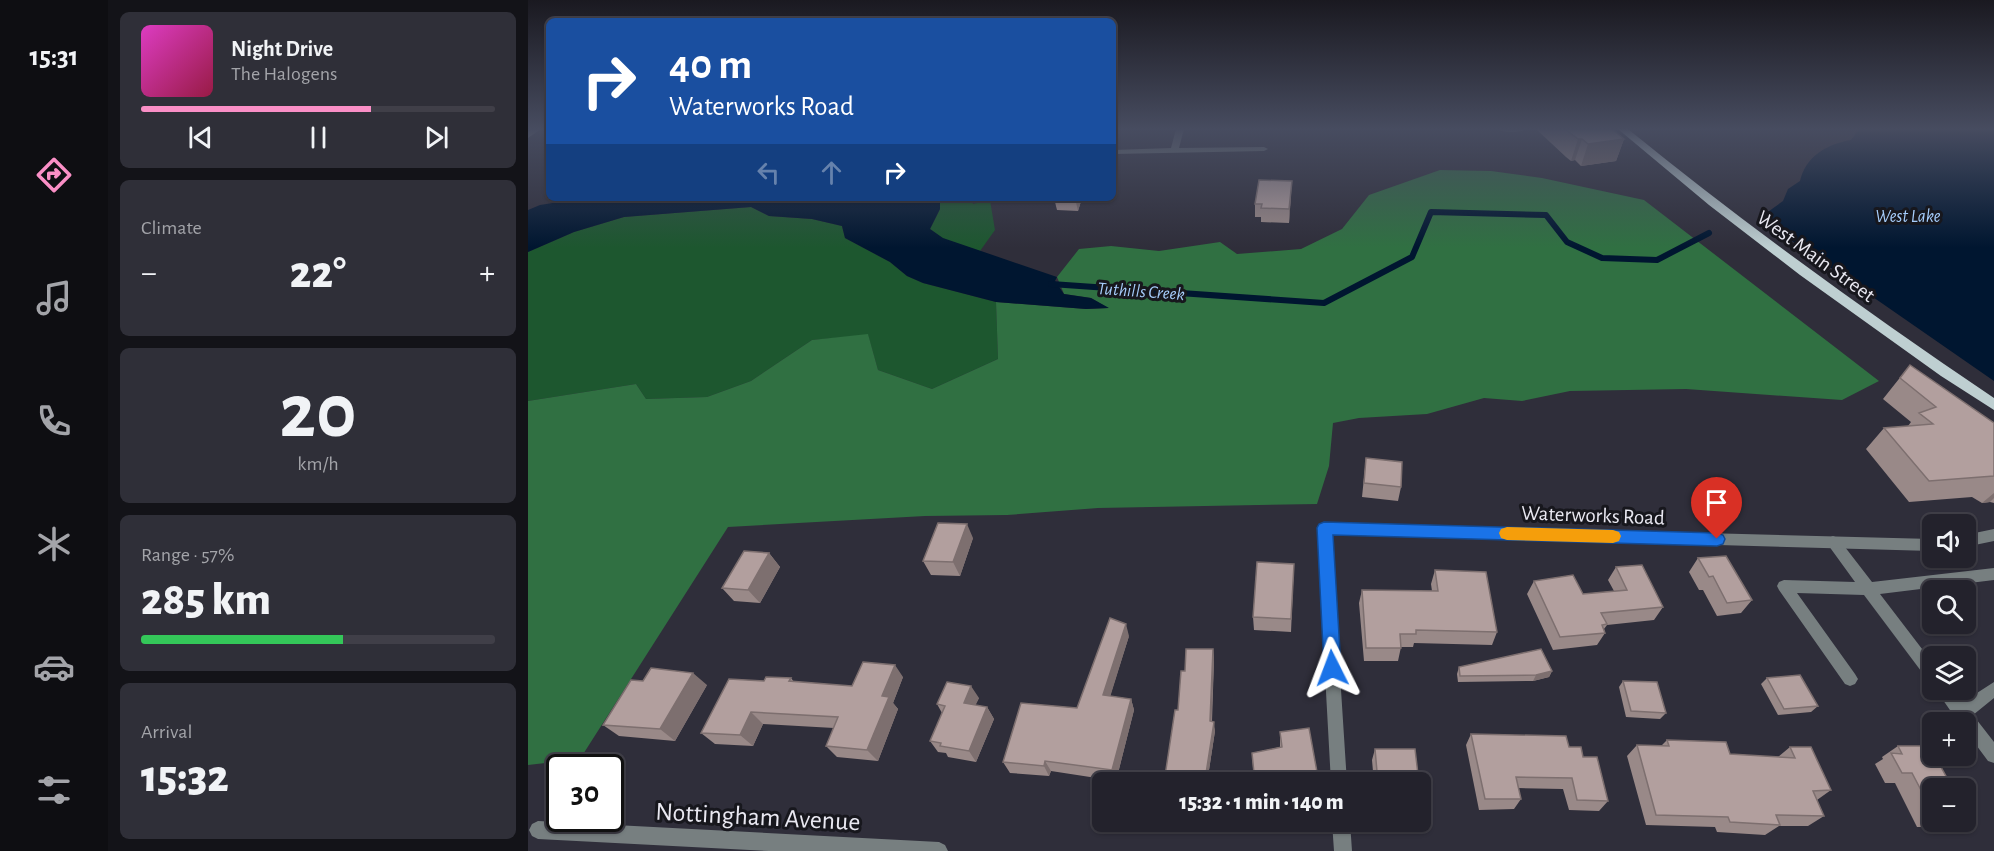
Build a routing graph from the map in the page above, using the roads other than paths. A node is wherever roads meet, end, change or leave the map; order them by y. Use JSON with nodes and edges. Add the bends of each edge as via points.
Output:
{"nodes":[{"id":1,"x":1671,"y":169,"type":"edge"},
{"id":2,"x":1994,"y":405,"type":"edge"},
{"id":3,"x":1994,"y":535,"type":"edge"},
{"id":4,"x":1976,"y":539,"type":"edge"},
{"id":5,"x":1833,"y":543,"type":"junction"},
{"id":6,"x":1922,"y":545,"type":"edge"},
{"id":7,"x":1994,"y":574,"type":"edge"},
{"id":8,"x":1868,"y":589,"type":"junction"},
{"id":9,"x":1922,"y":661,"type":"edge"},
{"id":10,"x":1850,"y":679,"type":"dead end"},
{"id":11,"x":1994,"y":689,"type":"edge"},
{"id":12,"x":1952,"y":700,"type":"edge"},
{"id":13,"x":1961,"y":712,"type":"edge"},
{"id":14,"x":1963,"y":712,"type":"edge"},
{"id":15,"x":1976,"y":731,"type":"edge"},
{"id":16,"x":1994,"y":755,"type":"edge"},
{"id":17,"x":1338,"y":772,"type":"edge"},
{"id":18,"x":538,"y":830,"type":"dead end"},
{"id":19,"x":1342,"y":832,"type":"edge"},
{"id":20,"x":939,"y":851,"type":"edge"},
{"id":21,"x":1343,"y":851,"type":"edge"}],
"edges":[{"from":1,"to":2,"type":"main road","name":"West Main Street","via":[[1723,212],[1897,340]]},
{"from":3,"to":4,"type":"street"},
{"from":5,"to":6,"type":"street","name":"Waterworks Road"},
{"from":5,"to":8,"type":"street"},
{"from":5,"to":17,"type":"street","name":"Waterworks Road","via":[[1324,528]]},
{"from":7,"to":8,"type":"street"},
{"from":8,"to":9,"type":"street"},
{"from":8,"to":10,"type":"street","via":[[1784,586]]},
{"from":11,"to":14,"type":"street"},
{"from":12,"to":13,"type":"street"},
{"from":15,"to":16,"type":"street"},
{"from":18,"to":20,"type":"street","name":"Nottingham Avenue"},
{"from":19,"to":21,"type":"street"}]}
